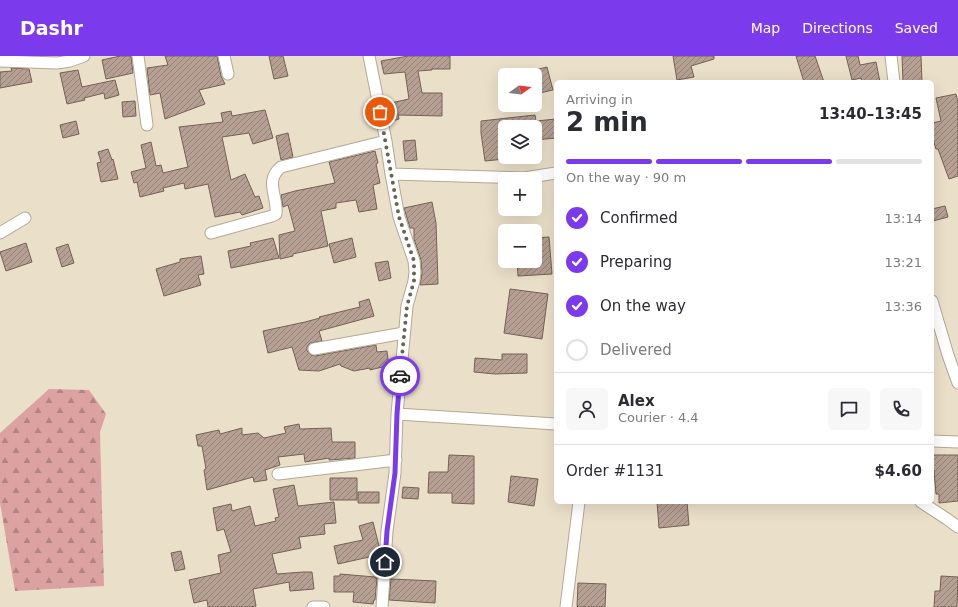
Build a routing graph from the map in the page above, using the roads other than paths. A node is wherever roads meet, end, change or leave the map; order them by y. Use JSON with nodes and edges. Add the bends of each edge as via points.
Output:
{"nodes":[{"id":1,"x":84,"y":56,"type":"edge"},
{"id":2,"x":138,"y":56,"type":"edge"},
{"id":3,"x":224,"y":56,"type":"edge"},
{"id":4,"x":369,"y":56,"type":"edge"},
{"id":5,"x":891,"y":56,"type":"edge"},
{"id":6,"x":36,"y":59,"type":"edge"},
{"id":7,"x":0,"y":61,"type":"edge"},
{"id":8,"x":228,"y":74,"type":"dead end"},
{"id":9,"x":894,"y":80,"type":"edge"},
{"id":10,"x":147,"y":125,"type":"dead end"},
{"id":11,"x":386,"y":141,"type":"junction"},
{"id":12,"x":554,"y":173,"type":"edge"},
{"id":13,"x":390,"y":174,"type":"junction"},
{"id":14,"x":25,"y":218,"type":"dead end"},
{"id":15,"x":0,"y":233,"type":"edge"},
{"id":16,"x":211,"y":233,"type":"dead end"},
{"id":17,"x":934,"y":308,"type":"edge"},
{"id":18,"x":404,"y":333,"type":"junction"},
{"id":19,"x":314,"y":349,"type":"dead end"},
{"id":20,"x":958,"y":383,"type":"edge"},
{"id":21,"x":397,"y":414,"type":"junction"},
{"id":22,"x":554,"y":424,"type":"edge"},
{"id":23,"x":934,"y":441,"type":"edge"},
{"id":24,"x":958,"y":442,"type":"edge"},
{"id":25,"x":396,"y":460,"type":"junction"},
{"id":26,"x":278,"y":474,"type":"dead end"},
{"id":27,"x":579,"y":504,"type":"edge"},
{"id":28,"x":924,"y":504,"type":"edge"},
{"id":29,"x":958,"y":526,"type":"edge"},
{"id":30,"x":313,"y":607,"type":"edge"},
{"id":31,"x":324,"y":607,"type":"edge"},
{"id":32,"x":382,"y":607,"type":"edge"},
{"id":33,"x":566,"y":607,"type":"edge"}],
"edges":[{"from":1,"to":6,"type":"street","via":[[57,63]]},
{"from":2,"to":10,"type":"street"},
{"from":3,"to":8,"type":"street"},
{"from":4,"to":11,"type":"street"},
{"from":5,"to":9,"type":"street"},
{"from":6,"to":7,"type":"street"},
{"from":11,"to":13,"type":"street"},
{"from":11,"to":16,"type":"street","via":[[281,167],[272,181],[276,214]]},
{"from":12,"to":13,"type":"street","via":[[524,178]]},
{"from":13,"to":18,"type":"street","via":[[399,217],[414,261],[414,281],[407,306]]},
{"from":14,"to":15,"type":"street"},
{"from":17,"to":20,"type":"street"},
{"from":18,"to":19,"type":"street"},
{"from":18,"to":21,"type":"street"},
{"from":21,"to":22,"type":"street"},
{"from":21,"to":25,"type":"street"},
{"from":23,"to":24,"type":"street"},
{"from":25,"to":26,"type":"street"},
{"from":25,"to":32,"type":"street","via":[[387,531]]},
{"from":27,"to":33,"type":"street"},
{"from":28,"to":29,"type":"street"},
{"from":30,"to":31,"type":"street"}]}
